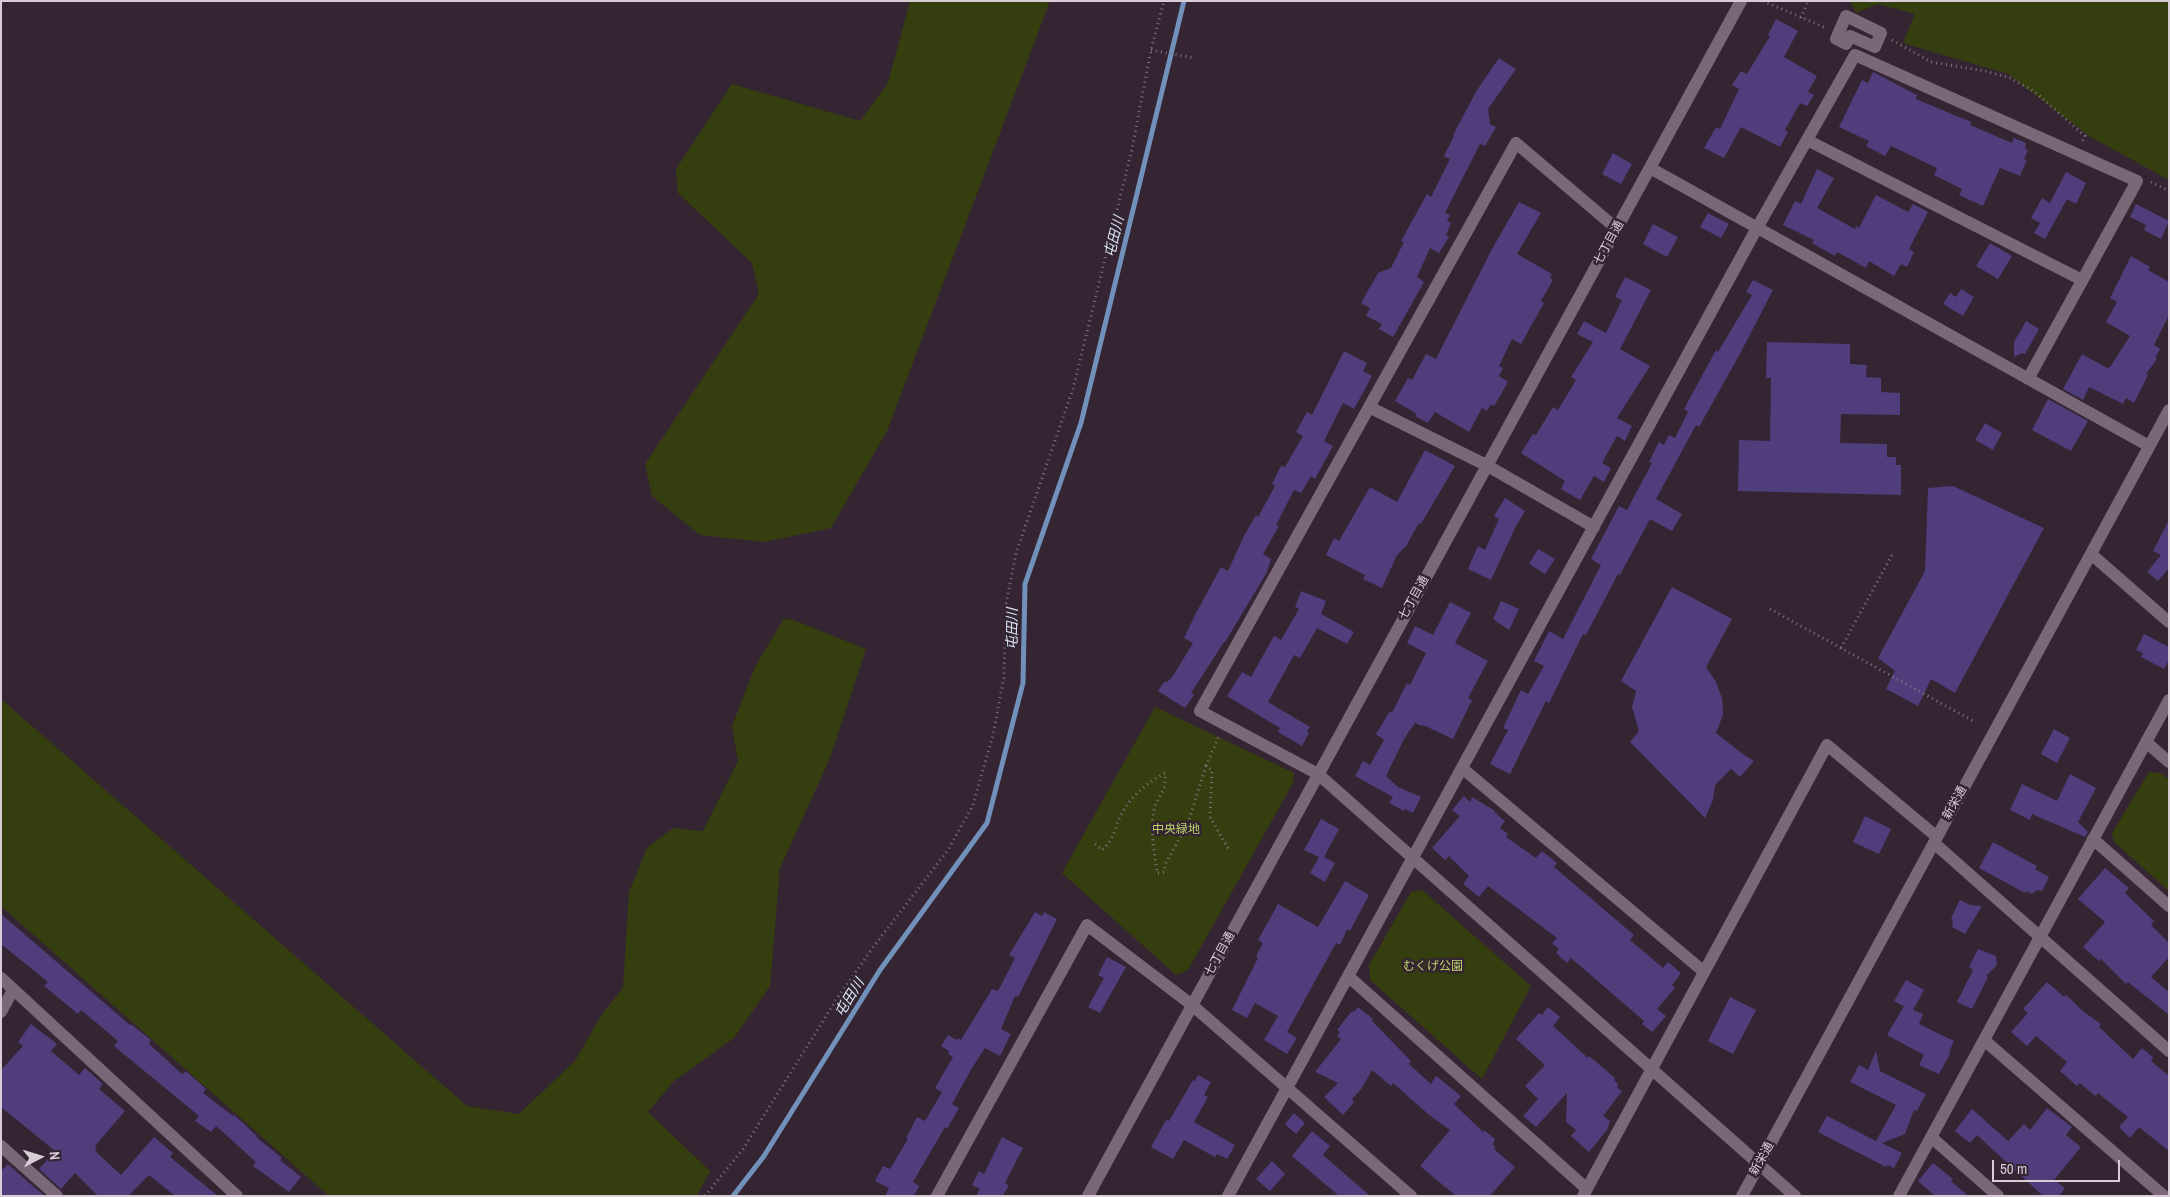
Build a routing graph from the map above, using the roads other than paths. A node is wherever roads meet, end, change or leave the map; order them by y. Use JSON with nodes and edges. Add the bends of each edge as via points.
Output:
{"nodes":[{"id":1,"x":1741,"y":1,"type":"edge"},
{"id":2,"x":1881,"y":34,"type":"joint"},
{"id":3,"x":1807,"y":140,"type":"junction"},
{"id":4,"x":1650,"y":168,"type":"junction"},
{"id":5,"x":1757,"y":228,"type":"junction"},
{"id":6,"x":1617,"y":229,"type":"junction"},
{"id":7,"x":2082,"y":280,"type":"junction"},
{"id":8,"x":2028,"y":378,"type":"junction"},
{"id":9,"x":1369,"y":407,"type":"junction"},
{"id":10,"x":2169,"y":410,"type":"edge"},
{"id":11,"x":2149,"y":446,"type":"junction"},
{"id":12,"x":1486,"y":465,"type":"junction"},
{"id":13,"x":1594,"y":527,"type":"junction"},
{"id":14,"x":2091,"y":554,"type":"junction"},
{"id":15,"x":2169,"y":622,"type":"edge"},
{"id":16,"x":2169,"y":700,"type":"edge"},
{"id":17,"x":2146,"y":742,"type":"junction"},
{"id":18,"x":2169,"y":762,"type":"edge"},
{"id":19,"x":1462,"y":768,"type":"junction"},
{"id":20,"x":1318,"y":774,"type":"junction"},
{"id":21,"x":2093,"y":839,"type":"junction"},
{"id":22,"x":1935,"y":840,"type":"junction"},
{"id":23,"x":1413,"y":858,"type":"junction"},
{"id":24,"x":2169,"y":906,"type":"edge"},
{"id":25,"x":2040,"y":938,"type":"junction"},
{"id":26,"x":1703,"y":971,"type":"junction"},
{"id":27,"x":1348,"y":976,"type":"junction"},
{"id":28,"x":1,"y":978,"type":"edge"},
{"id":29,"x":14,"y":990,"type":"junction"},
{"id":30,"x":1192,"y":1005,"type":"junction"},
{"id":31,"x":1,"y":1012,"type":"edge"},
{"id":32,"x":1984,"y":1040,"type":"junction"},
{"id":33,"x":2169,"y":1051,"type":"edge"},
{"id":34,"x":1652,"y":1069,"type":"junction"},
{"id":35,"x":1287,"y":1088,"type":"junction"},
{"id":36,"x":1931,"y":1137,"type":"junction"},
{"id":37,"x":1,"y":1146,"type":"edge"},
{"id":38,"x":1759,"y":1164,"type":"junction"},
{"id":39,"x":1585,"y":1192,"type":"edge"},
{"id":40,"x":57,"y":1196,"type":"edge"},
{"id":41,"x":237,"y":1196,"type":"edge"},
{"id":42,"x":937,"y":1196,"type":"edge"},
{"id":43,"x":1088,"y":1196,"type":"edge"},
{"id":44,"x":1228,"y":1196,"type":"edge"},
{"id":45,"x":1411,"y":1196,"type":"edge"},
{"id":46,"x":1742,"y":1196,"type":"edge"},
{"id":47,"x":1795,"y":1196,"type":"edge"},
{"id":48,"x":1900,"y":1196,"type":"edge"},
{"id":49,"x":1998,"y":1196,"type":"edge"},
{"id":50,"x":2164,"y":1196,"type":"edge"}],
"edges":[{"from":1,"to":4,"type":"street","name":"七丁目通"},
{"from":2,"to":2,"type":"street","via":[[1875,47],[1850,36],[1846,44],[1836,39],[1846,16]]},
{"from":3,"to":5,"type":"street"},
{"from":3,"to":7,"type":"street"},
{"from":3,"to":7,"type":"street","via":[[1855,55],[2137,181]]},
{"from":4,"to":5,"type":"street"},
{"from":4,"to":6,"type":"street","name":"七丁目通"},
{"from":5,"to":8,"type":"street"},
{"from":5,"to":13,"type":"street"},
{"from":6,"to":9,"type":"street","via":[[1516,143]]},
{"from":6,"to":12,"type":"street","name":"七丁目通"},
{"from":7,"to":8,"type":"street"},
{"from":8,"to":11,"type":"street"},
{"from":9,"to":12,"type":"street"},
{"from":9,"to":20,"type":"street","via":[[1200,710]]},
{"from":10,"to":11,"type":"street","name":"新栄通"},
{"from":11,"to":14,"type":"street","name":"新栄通"},
{"from":12,"to":13,"type":"street"},
{"from":12,"to":20,"type":"street","name":"七丁目通"},
{"from":13,"to":19,"type":"street"},
{"from":14,"to":15,"type":"street"},
{"from":14,"to":22,"type":"street","name":"新栄通"},
{"from":16,"to":17,"type":"street"},
{"from":17,"to":18,"type":"street"},
{"from":17,"to":21,"type":"street"},
{"from":19,"to":23,"type":"street"},
{"from":19,"to":26,"type":"street"},
{"from":20,"to":23,"type":"street"},
{"from":20,"to":30,"type":"street","name":"七丁目通"},
{"from":21,"to":24,"type":"street"},
{"from":21,"to":25,"type":"street"},
{"from":22,"to":25,"type":"street"},
{"from":22,"to":26,"type":"street","via":[[1827,744]]},
{"from":22,"to":38,"type":"street","name":"新栄通"},
{"from":23,"to":27,"type":"street"},
{"from":23,"to":34,"type":"street"},
{"from":25,"to":32,"type":"street"},
{"from":25,"to":33,"type":"street"},
{"from":26,"to":34,"type":"street"},
{"from":27,"to":35,"type":"street"},
{"from":27,"to":39,"type":"street"},
{"from":28,"to":29,"type":"street"},
{"from":29,"to":31,"type":"street"},
{"from":29,"to":41,"type":"street"},
{"from":30,"to":35,"type":"street"},
{"from":30,"to":42,"type":"street","via":[[1087,925]]},
{"from":30,"to":43,"type":"street","name":"七丁目通"},
{"from":32,"to":36,"type":"street"},
{"from":32,"to":50,"type":"street"},
{"from":34,"to":38,"type":"street"},
{"from":34,"to":39,"type":"street"},
{"from":35,"to":44,"type":"street"},
{"from":35,"to":45,"type":"street"},
{"from":36,"to":48,"type":"street"},
{"from":36,"to":49,"type":"street"},
{"from":37,"to":40,"type":"street"},
{"from":38,"to":46,"type":"street","name":"新栄通"},
{"from":38,"to":47,"type":"street"}]}
